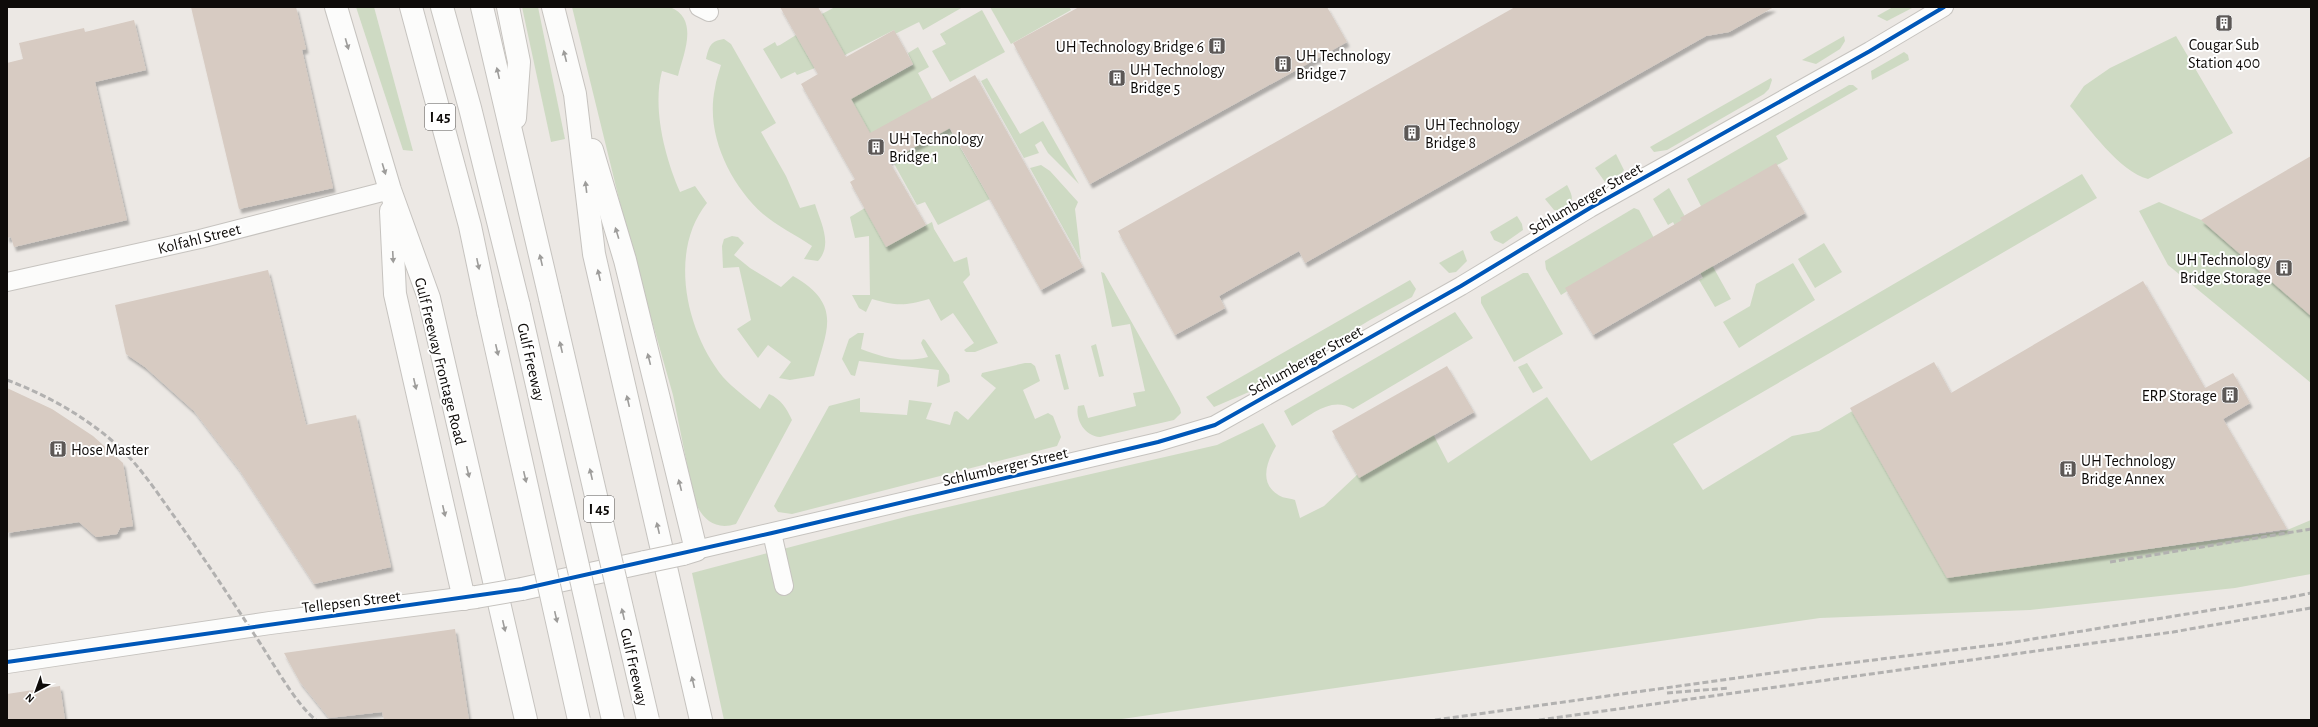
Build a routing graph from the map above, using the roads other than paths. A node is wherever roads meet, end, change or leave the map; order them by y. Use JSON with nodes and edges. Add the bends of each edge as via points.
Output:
{"nodes":[{"id":1,"x":336,"y":7,"type":"edge"},
{"id":2,"x":396,"y":7,"type":"edge"},
{"id":3,"x":411,"y":7,"type":"edge"},
{"id":4,"x":442,"y":7,"type":"edge"},
{"id":5,"x":482,"y":7,"type":"edge"},
{"id":6,"x":508,"y":7,"type":"edge"},
{"id":7,"x":553,"y":7,"type":"edge"},
{"id":8,"x":1944,"y":7,"type":"edge"},
{"id":9,"x":574,"y":94,"type":"junction"},
{"id":10,"x":513,"y":139,"type":"junction"},
{"id":11,"x":390,"y":190,"type":"junction"},
{"id":12,"x":470,"y":226,"type":"junction"},
{"id":13,"x":7,"y":282,"type":"edge"},
{"id":14,"x":772,"y":533,"type":"junction"},
{"id":15,"x":689,"y":552,"type":"junction"},
{"id":16,"x":784,"y":586,"type":"dead end"},
{"id":17,"x":470,"y":598,"type":"junction"},
{"id":18,"x":7,"y":662,"type":"edge"},
{"id":19,"x":526,"y":720,"type":"edge"},
{"id":20,"x":579,"y":720,"type":"edge"},
{"id":21,"x":613,"y":720,"type":"edge"},
{"id":22,"x":648,"y":720,"type":"edge"},
{"id":23,"x":701,"y":720,"type":"edge"}],
"edges":[{"from":1,"to":11,"type":"main road","name":"Gulf Freeway Frontage Road","one_way":true},
{"from":2,"to":12,"type":"main road"},
{"from":3,"to":12,"type":"main road","name":"Gulf Freeway","number":"I 45"},
{"from":4,"to":21,"type":"main road","name":"Gulf Freeway","bridge":true,"via":[[519,306]]},
{"from":10,"to":5,"type":"main road","name":"Gulf Freeway","number":"I 45","one_way":true},
{"from":6,"to":10,"type":"main road","via":[[519,62]]},
{"from":9,"to":7,"type":"main road","one_way":true},
{"from":8,"to":14,"type":"street","name":"Schlumberger Street","via":[[1215,425],[1158,442]]},
{"from":15,"to":9,"type":"main road","one_way":true,"via":[[625,260]]},
{"from":23,"to":9,"type":"main road","one_way":true,"via":[[594,254]]},
{"from":22,"to":10,"type":"main road","name":"Gulf Freeway","number":"I 45","one_way":true,"bridge":true},
{"from":11,"to":13,"type":"street","name":"Kolfahl Street","via":[[200,239]]},
{"from":11,"to":17,"type":"main road","one_way":true,"via":[[395,294]]},
{"from":11,"to":19,"type":"main road","name":"Gulf Freeway Frontage Road","one_way":true,"via":[[429,298]]},
{"from":12,"to":20,"type":"main road","name":"Gulf Freeway","number":"I 45","one_way":true,"bridge":true},
{"from":14,"to":15,"type":"street","name":"Schlumberger Street"},
{"from":14,"to":16,"type":"street"},
{"from":15,"to":17,"type":"main road","name":"Tellepsen Street","bridge":true},
{"from":17,"to":18,"type":"main road","name":"Tellepsen Street","via":[[270,623]]}]}
